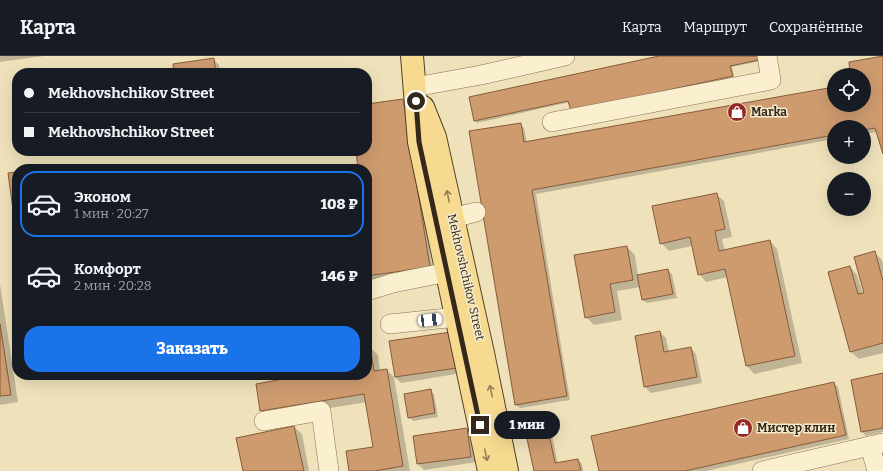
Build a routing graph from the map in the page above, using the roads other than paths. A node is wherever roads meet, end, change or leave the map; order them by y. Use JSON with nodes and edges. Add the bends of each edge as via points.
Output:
{"nodes":[{"id":1,"x":412,"y":56,"type":"edge"},
{"id":2,"x":565,"y":56,"type":"edge"},
{"id":3,"x":767,"y":56,"type":"edge"},
{"id":4,"x":415,"y":87,"type":"junction"},
{"id":5,"x":552,"y":122,"type":"dead end"},
{"id":6,"x":476,"y":212,"type":"dead end"},
{"id":7,"x":453,"y":218,"type":"junction"},
{"id":8,"x":448,"y":272,"type":"junction"},
{"id":9,"x":372,"y":289,"type":"edge"},
{"id":10,"x":457,"y":317,"type":"junction"},
{"id":11,"x":390,"y":324,"type":"dead end"},
{"id":12,"x":264,"y":421,"type":"dead end"},
{"id":13,"x":876,"y":445,"type":"edge"},
{"id":14,"x":329,"y":471,"type":"edge"},
{"id":15,"x":490,"y":471,"type":"edge"},
{"id":16,"x":507,"y":471,"type":"edge"},
{"id":17,"x":762,"y":471,"type":"edge"},
{"id":18,"x":877,"y":471,"type":"edge"}],
"edges":[{"from":1,"to":4,"type":"main road","name":"Mekhovshchikov Street"},
{"from":2,"to":4,"type":"street"},
{"from":3,"to":5,"type":"street","via":[[771,80]]},
{"from":7,"to":4,"type":"main road","name":"Mekhovshchikov Street","one_way":true,"via":[[435,137]]},
{"from":4,"to":8,"type":"main road","name":"Mekhovshchikov Street","via":[[419,142]]},
{"from":6,"to":7,"type":"street"},
{"from":16,"to":7,"type":"main road","name":"Mekhovshchikov Street","one_way":true},
{"from":8,"to":9,"type":"street"},
{"from":8,"to":10,"type":"main road","name":"Mekhovshchikov Street"},
{"from":10,"to":11,"type":"street"},
{"from":10,"to":15,"type":"main road","name":"Mekhovshchikov Street","one_way":true},
{"from":12,"to":14,"type":"street","via":[[321,411]]},
{"from":13,"to":17,"type":"street"},
{"from":13,"to":18,"type":"street"}]}
